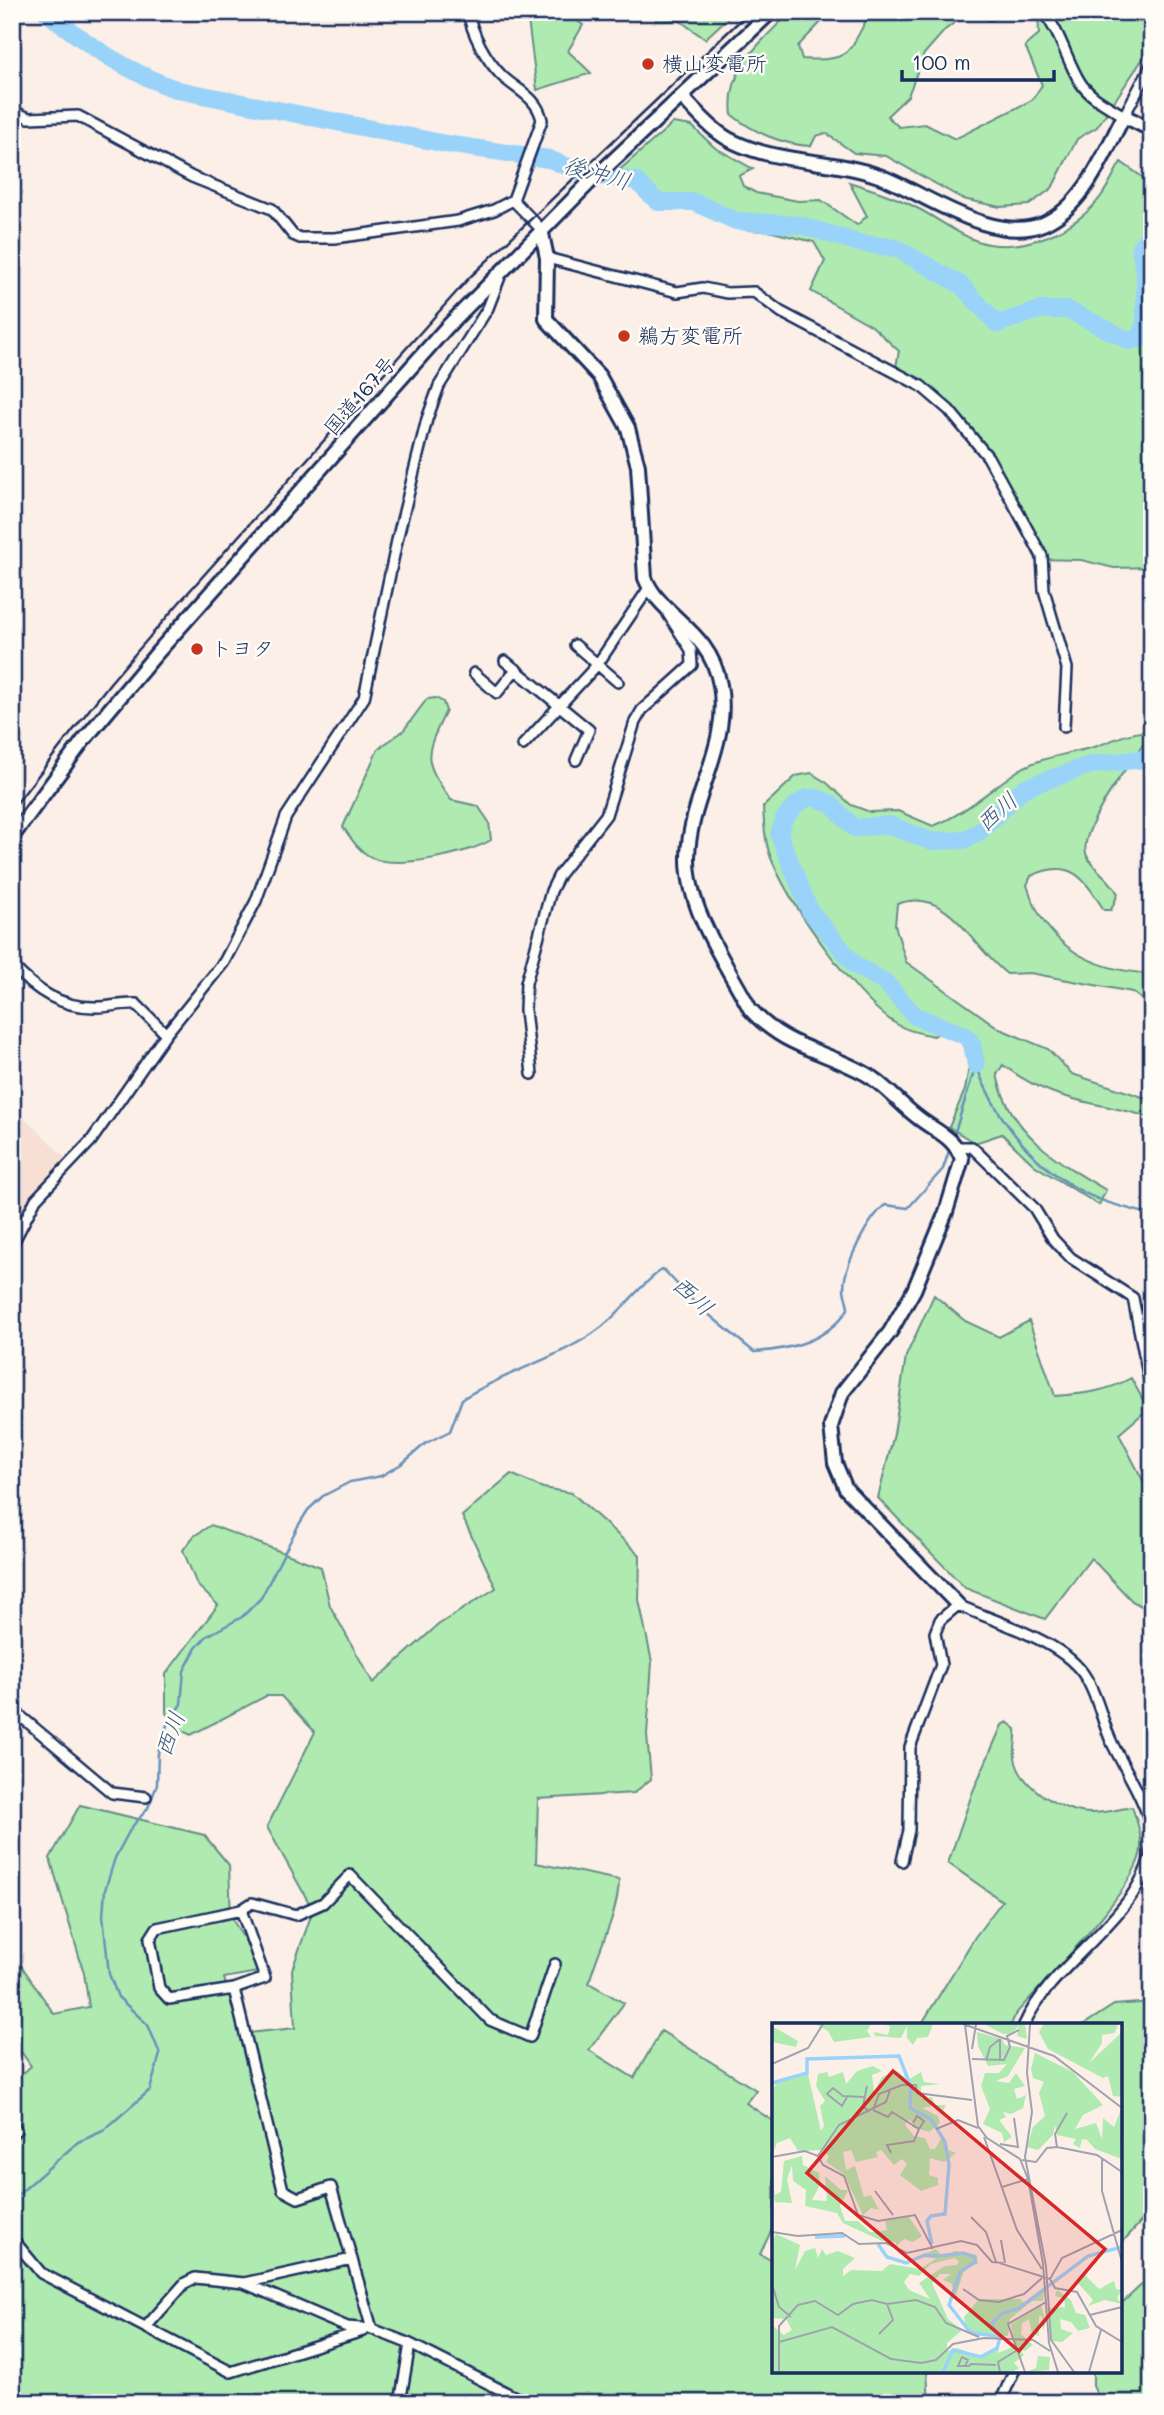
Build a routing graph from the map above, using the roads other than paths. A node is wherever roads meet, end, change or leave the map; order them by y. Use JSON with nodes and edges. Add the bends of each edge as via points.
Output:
{"nodes":[{"id":1,"x":468,"y":12,"type":"edge"},
{"id":2,"x":771,"y":12,"type":"edge"},
{"id":3,"x":1043,"y":12,"type":"edge"},
{"id":4,"x":1152,"y":64,"type":"edge"},
{"id":5,"x":682,"y":97,"type":"junction"},
{"id":6,"x":12,"y":111,"type":"edge"},
{"id":7,"x":1124,"y":116,"type":"junction"},
{"id":8,"x":1152,"y":130,"type":"edge"},
{"id":9,"x":513,"y":200,"type":"junction"},
{"id":10,"x":541,"y":229,"type":"junction"},
{"id":11,"x":547,"y":258,"type":"junction"},
{"id":12,"x":504,"y":266,"type":"junction"},
{"id":13,"x":649,"y":588,"type":"junction"},
{"id":14,"x":667,"y":606,"type":"junction"},
{"id":15,"x":575,"y":645,"type":"dead end"},
{"id":16,"x":505,"y":661,"type":"dead end"},
{"id":17,"x":597,"y":665,"type":"junction"},
{"id":18,"x":516,"y":669,"type":"junction"},
{"id":19,"x":474,"y":673,"type":"dead end"},
{"id":20,"x":618,"y":682,"type":"dead end"},
{"id":21,"x":558,"y":705,"type":"junction"},
{"id":22,"x":1064,"y":727,"type":"dead end"},
{"id":23,"x":523,"y":745,"type":"dead end"},
{"id":24,"x":576,"y":760,"type":"dead end"},
{"id":25,"x":12,"y":837,"type":"edge"},
{"id":26,"x":12,"y":965,"type":"edge"},
{"id":27,"x":166,"y":1034,"type":"junction"},
{"id":28,"x":532,"y":1074,"type":"dead end"},
{"id":29,"x":958,"y":1147,"type":"junction"},
{"id":30,"x":12,"y":1245,"type":"edge"},
{"id":31,"x":1152,"y":1395,"type":"edge"},
{"id":32,"x":957,"y":1605,"type":"junction"},
{"id":33,"x":12,"y":1709,"type":"edge"},
{"id":34,"x":146,"y":1797,"type":"dead end"},
{"id":35,"x":1152,"y":1830,"type":"edge"},
{"id":36,"x":1152,"y":1847,"type":"edge"},
{"id":37,"x":902,"y":1861,"type":"dead end"},
{"id":38,"x":241,"y":1910,"type":"junction"},
{"id":39,"x":555,"y":1964,"type":"dead end"},
{"id":40,"x":234,"y":1989,"type":"junction"},
{"id":41,"x":1025,"y":2023,"type":"edge"},
{"id":42,"x":12,"y":2122,"type":"edge"},
{"id":43,"x":12,"y":2134,"type":"edge"},
{"id":44,"x":12,"y":2238,"type":"edge"},
{"id":45,"x":352,"y":2259,"type":"junction"},
{"id":46,"x":244,"y":2283,"type":"junction"},
{"id":47,"x":146,"y":2327,"type":"junction"},
{"id":48,"x":372,"y":2329,"type":"junction"},
{"id":49,"x":410,"y":2344,"type":"junction"},
{"id":50,"x":1013,"y":2373,"type":"edge"},
{"id":51,"x":400,"y":2403,"type":"edge"},
{"id":52,"x":527,"y":2403,"type":"edge"},
{"id":53,"x":1000,"y":2403,"type":"edge"}],
"edges":[{"from":1,"to":9,"type":"street","via":[[494,65],[536,104],[542,120]]},
{"from":2,"to":5,"type":"street","name":"国道167号"},
{"from":3,"to":7,"type":"street","via":[[1081,83],[1094,98]]},
{"from":4,"to":7,"type":"street"},
{"from":5,"to":7,"type":"street","via":[[732,141],[878,176],[973,219],[1013,229],[1044,224],[1073,203]]},
{"from":5,"to":10,"type":"street","name":"国道167号"},
{"from":6,"to":9,"type":"street","via":[[29,118],[78,116],[192,177],[272,209],[300,238],[335,238],[458,221]]},
{"from":7,"to":8,"type":"street"},
{"from":9,"to":10,"type":"street"},
{"from":10,"to":11,"type":"street"},
{"from":10,"to":12,"type":"street","name":"国道167号"},
{"from":11,"to":13,"type":"street","via":[[545,319],[599,376],[632,439],[638,466],[642,564]]},
{"from":11,"to":22,"type":"street","via":[[677,292],[703,288],[754,292],[781,313],[920,386],[949,410],[988,457],[1042,556],[1044,590],[1067,668]]},
{"from":12,"to":25,"type":"street","name":"国道167号","via":[[157,653],[83,741]]},
{"from":12,"to":27,"type":"street","via":[[488,308],[454,358],[427,419],[364,698],[286,817],[256,901],[224,962]]},
{"from":13,"to":14,"type":"street"},
{"from":13,"to":17,"type":"street"},
{"from":14,"to":28,"type":"street","via":[[668,617],[691,650],[692,664],[642,710],[603,821],[551,891],[526,984]]},
{"from":14,"to":29,"type":"street","via":[[695,633],[720,685],[722,720],[691,832],[689,874],[703,918],[750,1009],[775,1034],[865,1073]]},
{"from":15,"to":17,"type":"street"},
{"from":16,"to":18,"type":"street"},
{"from":17,"to":20,"type":"street"},
{"from":17,"to":21,"type":"street"},
{"from":18,"to":19,"type":"street","via":[[497,693]]},
{"from":18,"to":21,"type":"street"},
{"from":21,"to":23,"type":"street"},
{"from":21,"to":24,"type":"street","via":[[589,730]]},
{"from":26,"to":27,"type":"street","via":[[50,998],[72,1006],[136,1004]]},
{"from":27,"to":30,"type":"street","via":[[91,1141],[36,1199]]},
{"from":29,"to":31,"type":"street","via":[[972,1147],[1034,1208],[1071,1258],[1133,1298]]},
{"from":29,"to":32,"type":"street","via":[[962,1159],[956,1181],[914,1290],[890,1332],[842,1393],[831,1426],[835,1463],[846,1489]]},
{"from":32,"to":35,"type":"street","via":[[1043,1643],[1081,1670]]},
{"from":32,"to":37,"type":"street","via":[[940,1620],[935,1633],[939,1674],[910,1747],[909,1830]]},
{"from":33,"to":34,"type":"street","via":[[112,1793]]},
{"from":36,"to":41,"type":"street","via":[[1128,1900],[1052,1979]]},
{"from":38,"to":39,"type":"street","via":[[252,1903],[296,1915],[323,1903],[350,1875],[490,2020],[530,2037]]},
{"from":38,"to":40,"type":"street","via":[[265,1978]]},
{"from":38,"to":40,"type":"street","via":[[157,1928],[150,1939],[159,1988],[169,2000]]},
{"from":40,"to":45,"type":"street","via":[[283,2190],[298,2198],[331,2188]]},
{"from":42,"to":43,"type":"street","via":[[16,2130]]},
{"from":44,"to":47,"type":"street","via":[[41,2273]]},
{"from":45,"to":46,"type":"street"},
{"from":45,"to":48,"type":"street"},
{"from":46,"to":47,"type":"street","via":[[195,2278],[185,2283]]},
{"from":46,"to":48,"type":"street","via":[[347,2327]]},
{"from":47,"to":48,"type":"street","via":[[230,2372]]},
{"from":48,"to":49,"type":"street"},
{"from":49,"to":51,"type":"street"},
{"from":49,"to":52,"type":"street"},
{"from":50,"to":53,"type":"street"}]}
